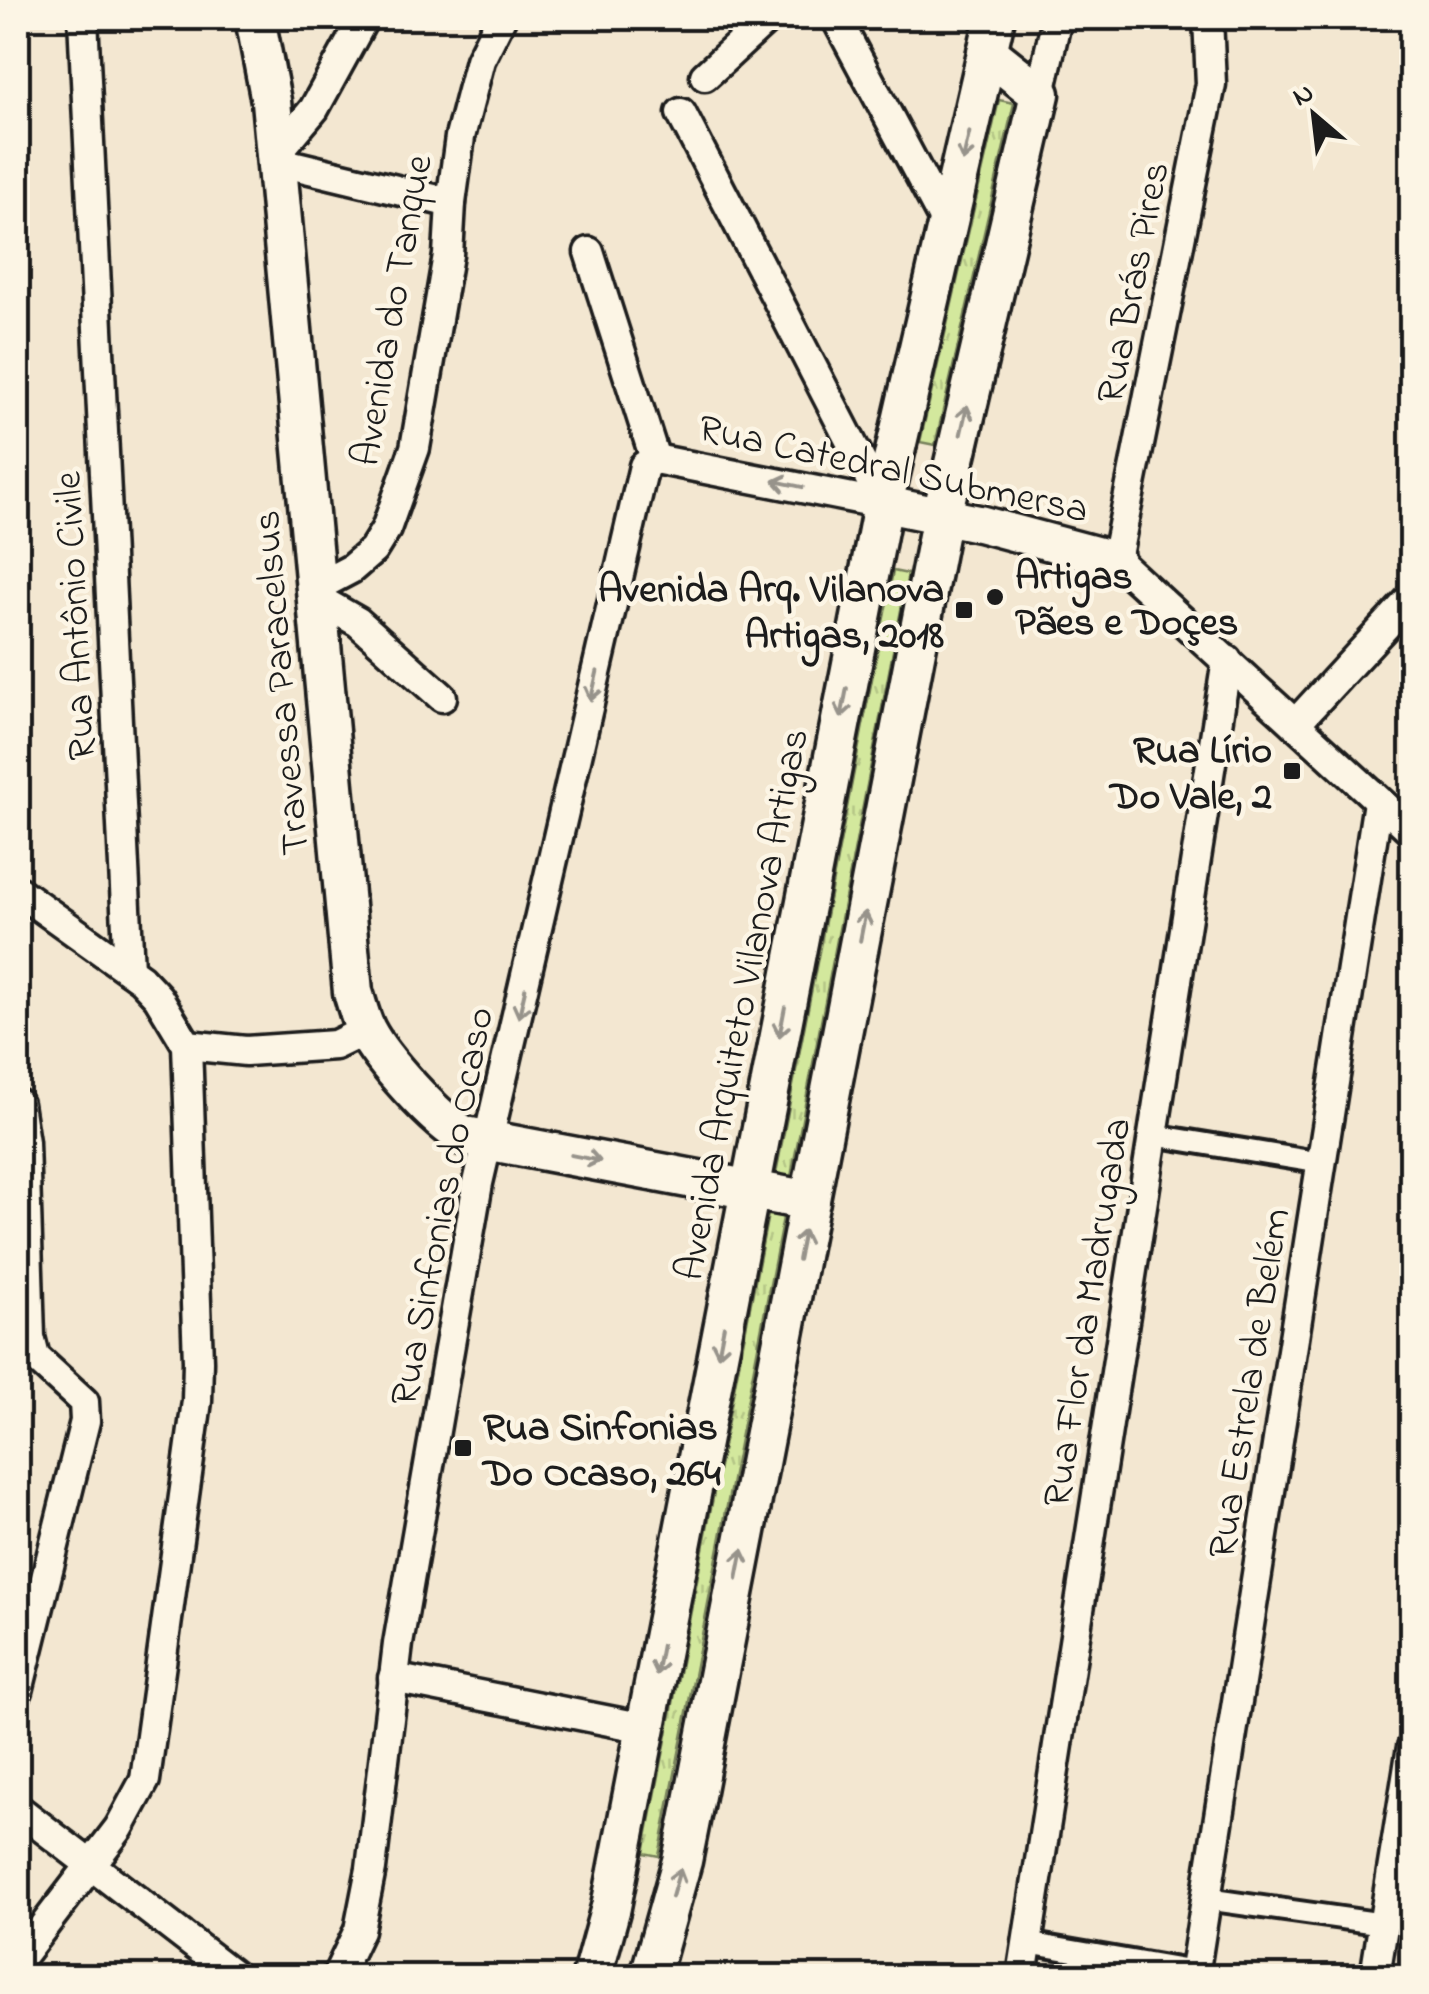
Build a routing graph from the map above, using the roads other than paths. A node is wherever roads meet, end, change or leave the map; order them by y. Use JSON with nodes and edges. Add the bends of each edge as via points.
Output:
{"nodes":[{"id":1,"x":83,"y":18,"type":"edge"},
{"id":2,"x":255,"y":18,"type":"edge"},
{"id":3,"x":364,"y":18,"type":"edge"},
{"id":4,"x":502,"y":18,"type":"edge"},
{"id":5,"x":768,"y":18,"type":"edge"},
{"id":6,"x":836,"y":18,"type":"edge"},
{"id":7,"x":1058,"y":18,"type":"edge"},
{"id":8,"x":1208,"y":18,"type":"edge"},
{"id":9,"x":991,"y":35,"type":"edge"},
{"id":10,"x":706,"y":76,"type":"dead end"},
{"id":11,"x":1040,"y":94,"type":"junction"},
{"id":12,"x":681,"y":113,"type":"dead end"},
{"id":13,"x":276,"y":158,"type":"junction"},
{"id":14,"x":451,"y":203,"type":"junction"},
{"id":15,"x":947,"y":226,"type":"junction"},
{"id":16,"x":589,"y":252,"type":"dead end"},
{"id":17,"x":906,"y":404,"type":"junction"},
{"id":18,"x":846,"y":428,"type":"junction"},
{"id":19,"x":655,"y":460,"type":"junction"},
{"id":20,"x":883,"y":504,"type":"junction"},
{"id":21,"x":942,"y":515,"type":"junction"},
{"id":22,"x":1116,"y":560,"type":"junction"},
{"id":23,"x":318,"y":593,"type":"junction"},
{"id":24,"x":1412,"y":597,"type":"edge"},
{"id":25,"x":1227,"y":660,"type":"junction"},
{"id":26,"x":442,"y":696,"type":"dead end"},
{"id":27,"x":1296,"y":724,"type":"junction"},
{"id":28,"x":1378,"y":802,"type":"junction"},
{"id":29,"x":1411,"y":829,"type":"edge"},
{"id":30,"x":18,"y":891,"type":"edge"},
{"id":31,"x":128,"y":970,"type":"junction"},
{"id":32,"x":366,"y":1030,"type":"junction"},
{"id":33,"x":187,"y":1045,"type":"junction"},
{"id":34,"x":18,"y":1104,"type":"edge"},
{"id":35,"x":1153,"y":1135,"type":"junction"},
{"id":36,"x":490,"y":1141,"type":"junction"},
{"id":37,"x":1322,"y":1163,"type":"junction"},
{"id":38,"x":750,"y":1190,"type":"junction"},
{"id":39,"x":810,"y":1200,"type":"junction"},
{"id":40,"x":394,"y":1678,"type":"junction"},
{"id":41,"x":18,"y":1691,"type":"edge"},
{"id":42,"x":645,"y":1728,"type":"junction"},
{"id":43,"x":1412,"y":1747,"type":"edge"},
{"id":44,"x":18,"y":1809,"type":"edge"},
{"id":45,"x":90,"y":1866,"type":"junction"},
{"id":46,"x":1206,"y":1899,"type":"junction"},
{"id":47,"x":1384,"y":1924,"type":"junction"},
{"id":48,"x":1027,"y":1944,"type":"junction"},
{"id":49,"x":18,"y":1960,"type":"edge"},
{"id":50,"x":1195,"y":1974,"type":"edge"},
{"id":51,"x":235,"y":1976,"type":"edge"},
{"id":52,"x":337,"y":1976,"type":"edge"},
{"id":53,"x":592,"y":1976,"type":"edge"},
{"id":54,"x":650,"y":1976,"type":"edge"},
{"id":55,"x":1022,"y":1976,"type":"edge"},
{"id":56,"x":1375,"y":1976,"type":"edge"}],
"edges":[{"from":1,"to":31,"type":"street","name":"Rua Antônio Civile"},
{"from":2,"to":13,"type":"main road","name":"Travessa Paracelsus"},
{"from":3,"to":13,"type":"street","via":[[314,109]]},
{"from":4,"to":14,"type":"street","name":"Avenida do Tanque","via":[[470,94]]},
{"from":5,"to":10,"type":"street"},
{"from":6,"to":15,"type":"street"},
{"from":7,"to":11,"type":"street"},
{"from":8,"to":22,"type":"street","name":"Rua Brás Pires","via":[[1211,84]]},
{"from":9,"to":11,"type":"main road","name":"Avenida Arquiteto Vilanova Artigas"},
{"from":9,"to":15,"type":"main road","name":"Avenida Arquiteto Vilanova Artigas","one_way":true},
{"from":21,"to":11,"type":"main road","one_way":true},
{"from":12,"to":18,"type":"street"},
{"from":13,"to":14,"type":"street"},
{"from":13,"to":23,"type":"main road","name":"Travessa Paracelsus"},
{"from":14,"to":23,"type":"street","name":"Avenida do Tanque","via":[[415,448],[372,550]]},
{"from":15,"to":17,"type":"main road","name":"Avenida Arquiteto Vilanova Artigas"},
{"from":16,"to":19,"type":"street"},
{"from":17,"to":18,"type":"street","via":[[885,429]]},
{"from":17,"to":20,"type":"main road","name":"Avenida Arquiteto Vilanova Artigas"},
{"from":18,"to":20,"type":"street"},
{"from":20,"to":19,"type":"street","name":"Rua Catedral Submersa","one_way":true},
{"from":19,"to":36,"type":"street","name":"Rua Sinfonias do Ocaso","one_way":true,"via":[[644,466]]},
{"from":20,"to":21,"type":"street","name":"Rua Catedral Submersa"},
{"from":20,"to":38,"type":"main road","name":"Avenida Arquiteto Vilanova Artigas","one_way":true},
{"from":21,"to":22,"type":"street","name":"Rua Catedral Submersa"},
{"from":39,"to":21,"type":"main road","one_way":true},
{"from":22,"to":25,"type":"street"},
{"from":23,"to":26,"type":"street"},
{"from":23,"to":32,"type":"main road","name":"Travessa Paracelsus","via":[[352,992]]},
{"from":24,"to":27,"type":"street"},
{"from":25,"to":27,"type":"street"},
{"from":25,"to":35,"type":"street","name":"Rua Flor da Madrugada"},
{"from":27,"to":28,"type":"street"},
{"from":28,"to":29,"type":"street"},
{"from":28,"to":37,"type":"street","name":"Rua Estrela de Belém"},
{"from":30,"to":31,"type":"street"},
{"from":31,"to":33,"type":"street","via":[[158,997]]},
{"from":32,"to":33,"type":"street","via":[[335,1045],[246,1051]]},
{"from":32,"to":36,"type":"main road","name":"Travessa Paracelsus","via":[[444,1124]]},
{"from":33,"to":45,"type":"street","via":[[196,1401],[145,1780]]},
{"from":34,"to":41,"type":"street","via":[[30,1337],[35,1357],[84,1402],[85,1420]]},
{"from":35,"to":37,"type":"street"},
{"from":35,"to":48,"type":"street","name":"Rua Flor da Madrugada"},
{"from":36,"to":38,"type":"main road","name":"Travessa Paracelsus","one_way":true},
{"from":36,"to":40,"type":"street","name":"Rua Sinfonias do Ocaso"},
{"from":37,"to":46,"type":"street","name":"Rua Estrela de Belém"},
{"from":38,"to":39,"type":"main road","name":"Travessa Paracelsus"},
{"from":38,"to":42,"type":"main road","name":"Avenida Arquiteto Vilanova Artigas","one_way":true},
{"from":54,"to":39,"type":"main road","one_way":true,"via":[[682,1861]]},
{"from":40,"to":42,"type":"street"},
{"from":40,"to":52,"type":"street","name":"Rua Sinfonias do Ocaso","via":[[359,1930]]},
{"from":42,"to":53,"type":"main road","name":"Avenida Arquiteto Vilanova Artigas"},
{"from":43,"to":47,"type":"street"},
{"from":44,"to":45,"type":"street"},
{"from":45,"to":49,"type":"street"},
{"from":45,"to":51,"type":"street"},
{"from":46,"to":47,"type":"street"},
{"from":46,"to":50,"type":"street","name":"Rua Estrela de Belém"},
{"from":47,"to":56,"type":"street"},
{"from":48,"to":50,"type":"street"},
{"from":48,"to":55,"type":"street","name":"Rua Flor da Madrugada"}]}
